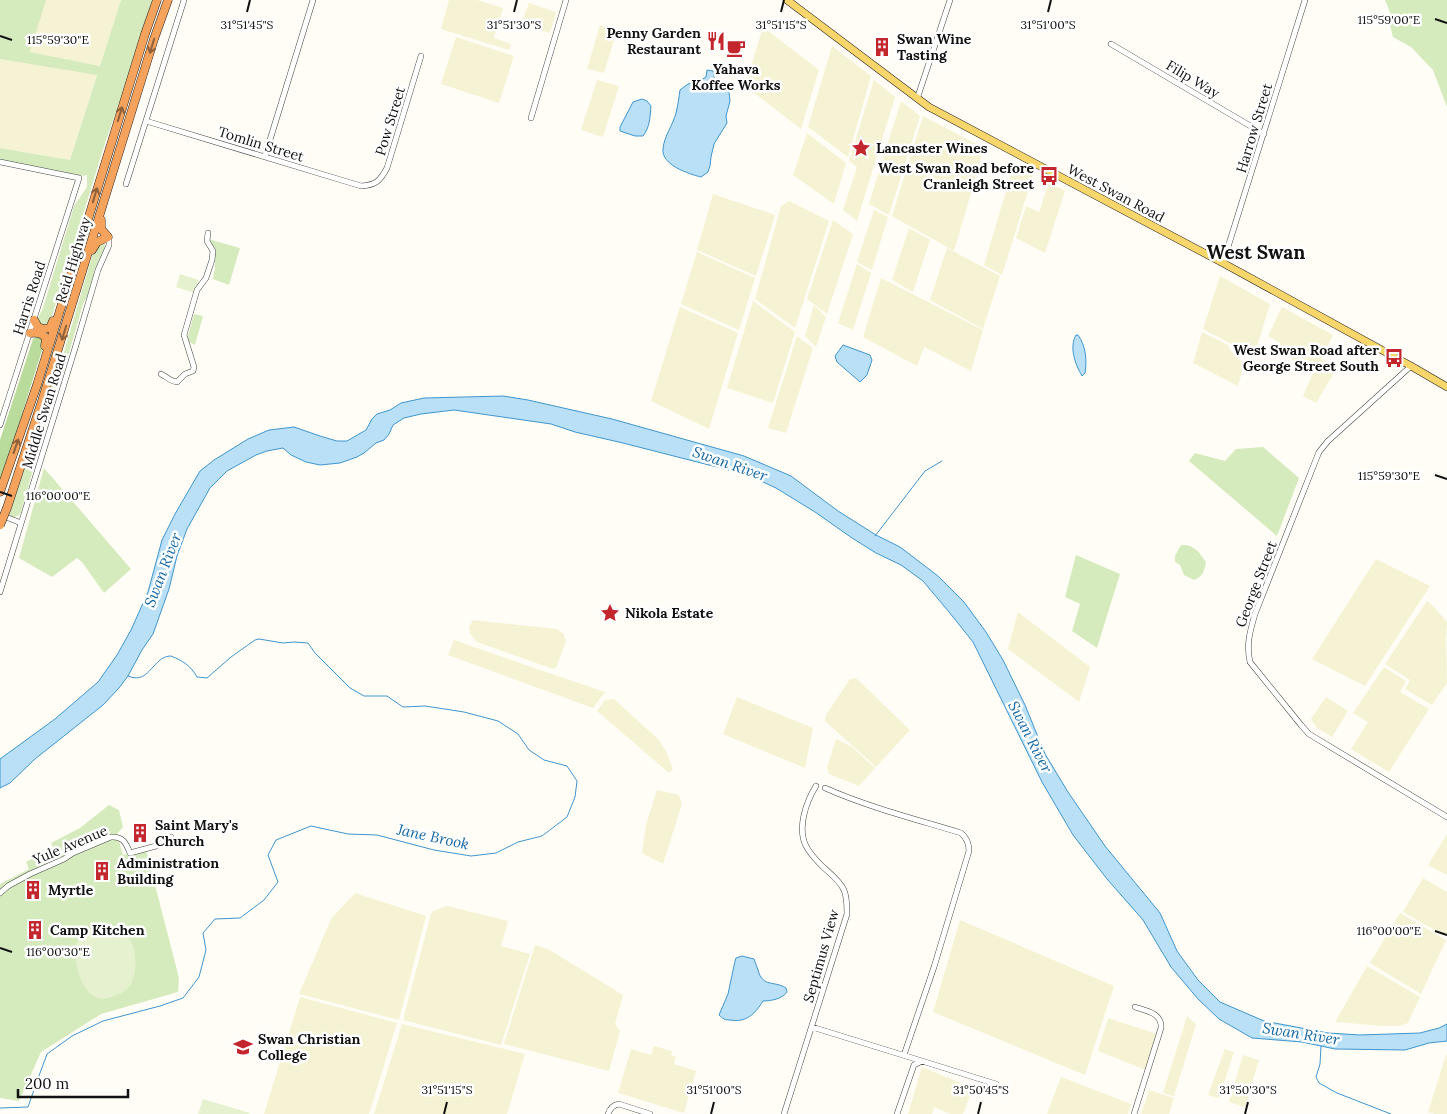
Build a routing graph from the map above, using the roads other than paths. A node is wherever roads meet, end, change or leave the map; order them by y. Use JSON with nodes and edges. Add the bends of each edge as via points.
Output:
{"nodes":[{"id":1,"x":158,"y":0,"type":"edge"},
{"id":2,"x":168,"y":0,"type":"edge"},
{"id":3,"x":184,"y":0,"type":"edge"},
{"id":4,"x":313,"y":0,"type":"edge"},
{"id":5,"x":566,"y":0,"type":"edge"},
{"id":6,"x":787,"y":0,"type":"edge"},
{"id":7,"x":950,"y":0,"type":"edge"},
{"id":8,"x":1305,"y":0,"type":"edge"},
{"id":9,"x":1111,"y":44,"type":"dead end"},
{"id":10,"x":421,"y":56,"type":"dead end"},
{"id":11,"x":917,"y":99,"type":"junction"},
{"id":12,"x":531,"y":118,"type":"dead end"},
{"id":13,"x":146,"y":121,"type":"junction"},
{"id":14,"x":1264,"y":134,"type":"junction"},
{"id":15,"x":265,"y":156,"type":"junction"},
{"id":16,"x":0,"y":162,"type":"edge"},
{"id":17,"x":126,"y":184,"type":"dead end"},
{"id":18,"x":370,"y":185,"type":"joint"},
{"id":19,"x":105,"y":198,"type":"junction"},
{"id":20,"x":208,"y":233,"type":"dead end"},
{"id":21,"x":108,"y":237,"type":"junction"},
{"id":22,"x":1223,"y":263,"type":"junction"},
{"id":23,"x":83,"y":270,"type":"junction"},
{"id":24,"x":65,"y":291,"type":"junction"},
{"id":25,"x":34,"y":320,"type":"junction"},
{"id":26,"x":30,"y":333,"type":"junction"},
{"id":27,"x":1411,"y":366,"type":"junction"},
{"id":28,"x":161,"y":374,"type":"dead end"},
{"id":29,"x":37,"y":385,"type":"junction"},
{"id":30,"x":1447,"y":387,"type":"edge"},
{"id":31,"x":0,"y":425,"type":"edge"},
{"id":32,"x":0,"y":492,"type":"edge"},
{"id":33,"x":0,"y":515,"type":"edge"},
{"id":34,"x":21,"y":523,"type":"junction"},
{"id":35,"x":0,"y":525,"type":"edge"},
{"id":36,"x":0,"y":592,"type":"edge"},
{"id":37,"x":816,"y":786,"type":"dead end"},
{"id":38,"x":825,"y":788,"type":"dead end"},
{"id":39,"x":1447,"y":818,"type":"edge"},
{"id":40,"x":171,"y":837,"type":"dead end"},
{"id":41,"x":0,"y":893,"type":"edge"},
{"id":42,"x":1135,"y":1007,"type":"dead end"},
{"id":43,"x":812,"y":1027,"type":"junction"},
{"id":44,"x":904,"y":1055,"type":"junction"},
{"id":45,"x":922,"y":1061,"type":"junction"},
{"id":46,"x":996,"y":1084,"type":"dead end"},
{"id":47,"x":608,"y":1114,"type":"edge"},
{"id":48,"x":650,"y":1114,"type":"edge"},
{"id":49,"x":784,"y":1114,"type":"edge"},
{"id":50,"x":898,"y":1114,"type":"edge"},
{"id":51,"x":1134,"y":1114,"type":"edge"}],
"edges":[{"from":24,"to":1,"type":"highway","name":"Reid Highway","one_way":true},
{"from":2,"to":19,"type":"highway","name":"Reid Highway","one_way":true},
{"from":3,"to":13,"type":"street"},
{"from":4,"to":15,"type":"street"},
{"from":5,"to":12,"type":"street"},
{"from":6,"to":11,"type":"main road","name":"West Swan Road"},
{"from":7,"to":11,"type":"street"},
{"from":8,"to":14,"type":"street","name":"Harrow Street"},
{"from":9,"to":14,"type":"street","name":"Filip Way"},
{"from":10,"to":18,"type":"street","name":"Pow Street","via":[[387,168],[381,179]]},
{"from":11,"to":22,"type":"main road","name":"West Swan Road"},
{"from":13,"to":15,"type":"street","name":"Tomlin Street"},
{"from":13,"to":17,"type":"street"},
{"from":14,"to":22,"type":"street","name":"Harrow Street"},
{"from":15,"to":18,"type":"street","name":"Tomlin Street","via":[[361,186]]},
{"from":16,"to":25,"type":"street","name":"Harris Road","via":[[79,178]]},
{"from":19,"to":21,"type":"highway","via":[[100,225]]},
{"from":19,"to":23,"type":"highway","name":"Reid Highway"},
{"from":20,"to":28,"type":"street","via":[[212,260],[206,278],[197,290],[184,335],[193,371],[177,382]]},
{"from":21,"to":23,"type":"highway","via":[[95,245]]},
{"from":21,"to":34,"type":"street","name":"Middle Swan Road","via":[[109,245],[98,270]]},
{"from":22,"to":27,"type":"main road","name":"West Swan Road"},
{"from":23,"to":35,"type":"highway","name":"Reid Highway","one_way":true,"bridge":true},
{"from":24,"to":25,"type":"highway","via":[[50,328],[38,327]]},
{"from":24,"to":29,"type":"highway","name":"Reid Highway"},
{"from":25,"to":26,"type":"street","name":"Harris Road"},
{"from":26,"to":29,"type":"highway","via":[[40,333],[46,338]]},
{"from":26,"to":31,"type":"street","name":"Harris Road"},
{"from":27,"to":30,"type":"main road","name":"West Swan Road"},
{"from":27,"to":39,"type":"street","name":"George Street","via":[[1319,452],[1255,614],[1248,635],[1248,652],[1250,662],[1309,734]]},
{"from":32,"to":29,"type":"highway","name":"Reid Highway","one_way":true},
{"from":33,"to":34,"type":"street"},
{"from":34,"to":36,"type":"street","name":"Middle Swan Road"},
{"from":37,"to":43,"type":"street","name":"Septimus View","via":[[802,825],[803,839],[813,857],[840,883],[845,892],[847,914]]},
{"from":38,"to":44,"type":"street","via":[[961,833],[969,844]]},
{"from":40,"to":41,"type":"street","name":"Yule Avenue","via":[[156,846],[130,853],[122,839],[107,839],[30,874]]},
{"from":42,"to":51,"type":"street","via":[[1159,1017],[1161,1028]]},
{"from":43,"to":44,"type":"street"},
{"from":43,"to":49,"type":"street","name":"Septimus View"},
{"from":44,"to":45,"type":"street"},
{"from":45,"to":46,"type":"street"},
{"from":45,"to":50,"type":"street","via":[[914,1064]]},
{"from":47,"to":48,"type":"street","via":[[616,1105]]}]}
